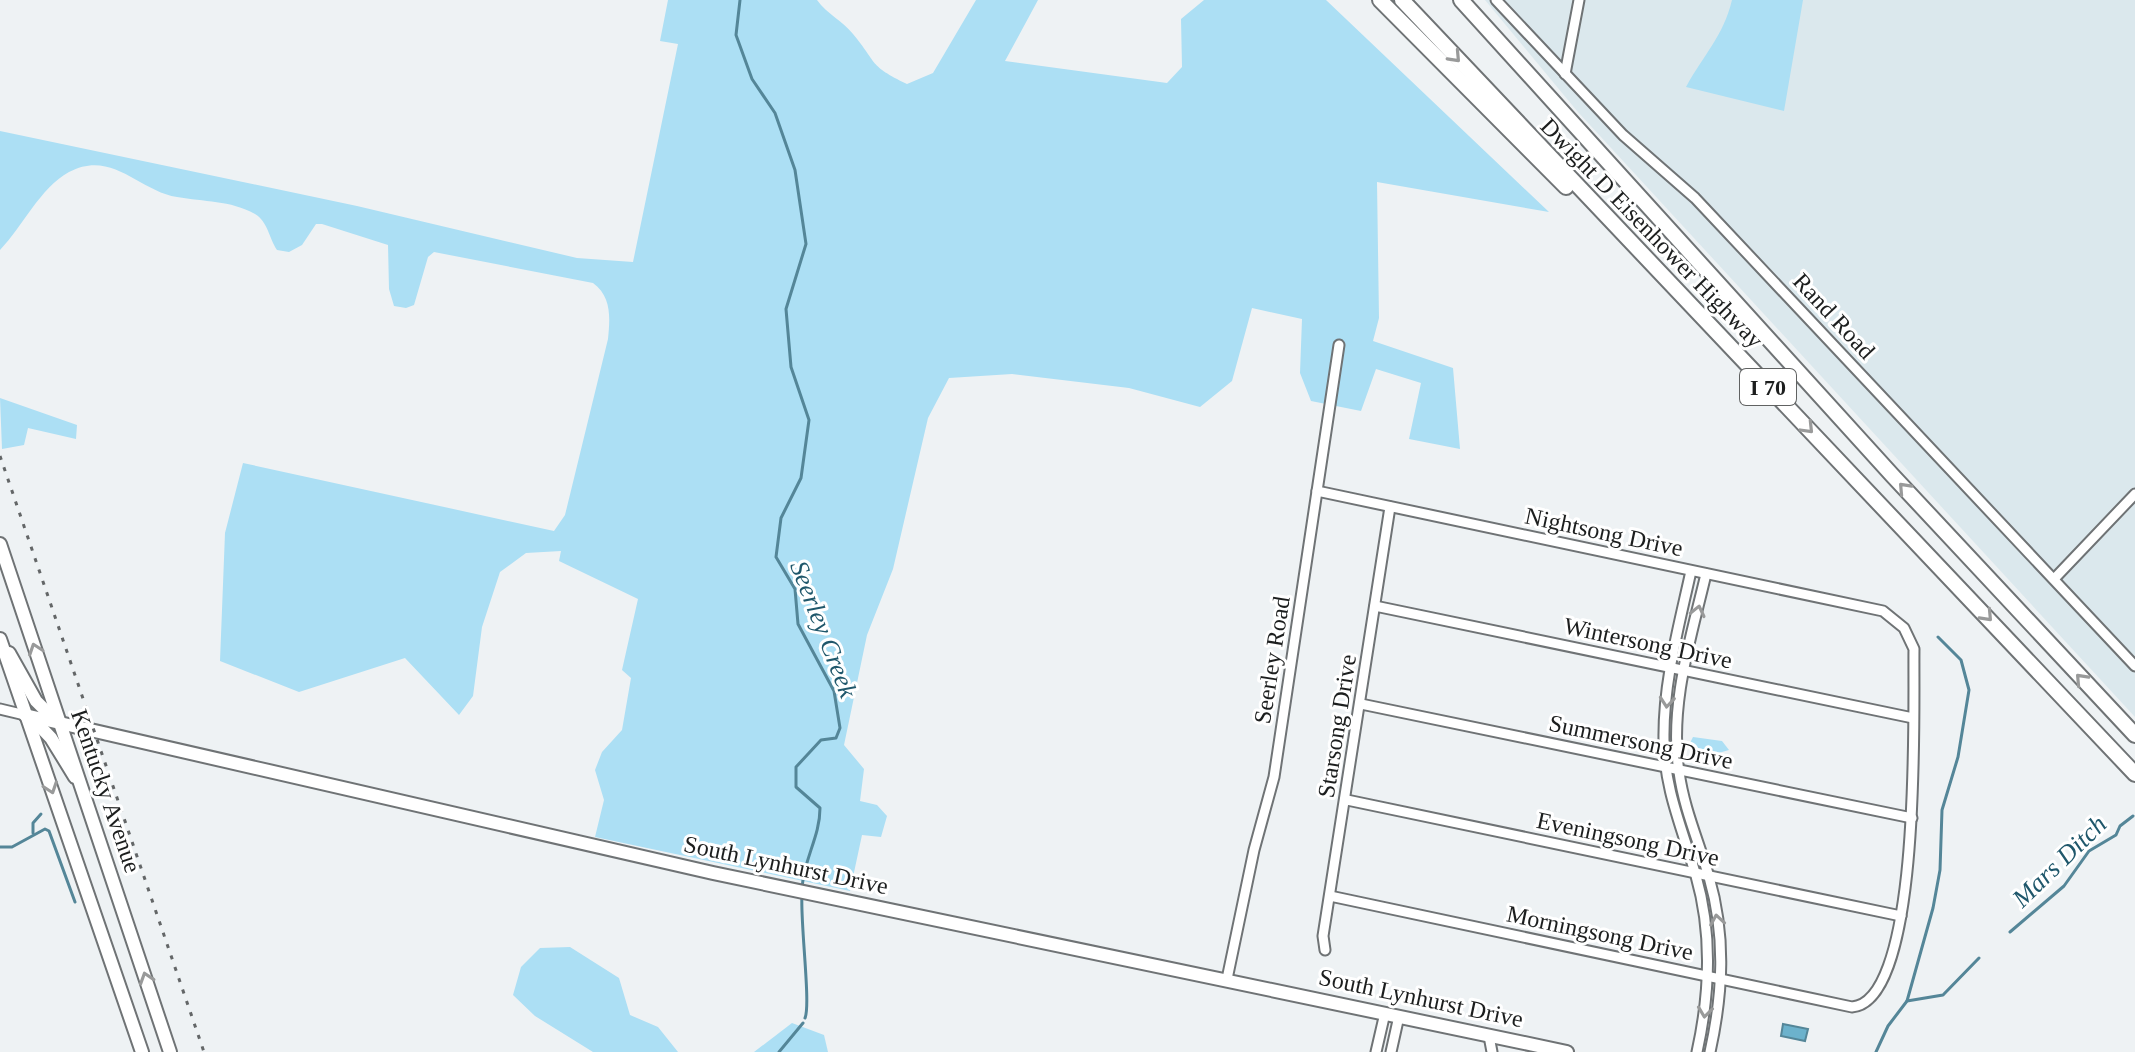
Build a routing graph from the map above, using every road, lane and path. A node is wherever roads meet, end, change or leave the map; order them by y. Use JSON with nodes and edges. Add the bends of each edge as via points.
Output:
{"nodes":[{"id":1,"x":1380,"y":0,"type":"edge"},
{"id":2,"x":1402,"y":0,"type":"edge"},
{"id":3,"x":1461,"y":0,"type":"edge"},
{"id":4,"x":1496,"y":0,"type":"edge"},
{"id":5,"x":1579,"y":0,"type":"edge"},
{"id":6,"x":1565,"y":74,"type":"junction"},
{"id":7,"x":1664,"y":278,"type":"junction"},
{"id":8,"x":1339,"y":345,"type":"dead end"},
{"id":9,"x":1317,"y":491,"type":"junction"},
{"id":10,"x":2135,"y":494,"type":"edge"},
{"id":11,"x":1390,"y":507,"type":"junction"},
{"id":12,"x":0,"y":544,"type":"edge"},
{"id":13,"x":1691,"y":571,"type":"junction"},
{"id":14,"x":1706,"y":574,"type":"junction"},
{"id":15,"x":2054,"y":579,"type":"junction"},
{"id":16,"x":1375,"y":606,"type":"junction"},
{"id":17,"x":2,"y":644,"type":"edge"},
{"id":18,"x":2135,"y":666,"type":"edge"},
{"id":19,"x":1670,"y":668,"type":"junction"},
{"id":20,"x":1684,"y":671,"type":"junction"},
{"id":21,"x":1361,"y":704,"type":"junction"},
{"id":22,"x":0,"y":709,"type":"edge"},
{"id":23,"x":25,"y":715,"type":"junction"},
{"id":24,"x":1913,"y":718,"type":"junction"},
{"id":25,"x":60,"y":723,"type":"junction"},
{"id":26,"x":2135,"y":735,"type":"edge"},
{"id":27,"x":1666,"y":768,"type":"junction"},
{"id":28,"x":1679,"y":771,"type":"junction"},
{"id":29,"x":2135,"y":774,"type":"edge"},
{"id":30,"x":80,"y":782,"type":"junction"},
{"id":31,"x":1347,"y":800,"type":"junction"},
{"id":32,"x":1912,"y":818,"type":"junction"},
{"id":33,"x":1696,"y":874,"type":"junction"},
{"id":34,"x":1709,"y":877,"type":"junction"},
{"id":35,"x":1330,"y":896,"type":"junction"},
{"id":36,"x":1901,"y":916,"type":"junction"},
{"id":37,"x":1325,"y":950,"type":"dead end"},
{"id":38,"x":1709,"y":977,"type":"junction"},
{"id":39,"x":1227,"y":979,"type":"junction"},
{"id":40,"x":1723,"y":980,"type":"junction"},
{"id":41,"x":1385,"y":1013,"type":"junction"},
{"id":42,"x":1399,"y":1016,"type":"junction"},
{"id":43,"x":1489,"y":1036,"type":"junction"},
{"id":44,"x":1514,"y":1047,"type":"edge"},
{"id":45,"x":142,"y":1052,"type":"edge"},
{"id":46,"x":170,"y":1052,"type":"edge"},
{"id":47,"x":1376,"y":1052,"type":"edge"},
{"id":48,"x":1391,"y":1052,"type":"edge"},
{"id":49,"x":1492,"y":1052,"type":"edge"},
{"id":50,"x":1567,"y":1052,"type":"edge"},
{"id":51,"x":1697,"y":1052,"type":"edge"},
{"id":52,"x":1710,"y":1052,"type":"edge"}],
"edges":[{"from":1,"to":7,"type":"highway"},
{"from":2,"to":7,"type":"highway","name":"Dwight D Eisenhower Highway","number":"I 70","one_way":true},
{"from":26,"to":3,"type":"highway","name":"Dwight D Eisenhower Highway","number":"I 70","one_way":true},
{"from":4,"to":6,"type":"street","name":"Rand Road"},
{"from":5,"to":6,"type":"street"},
{"from":6,"to":15,"type":"street","name":"Rand Road","via":[[1632,144],[1695,198]]},
{"from":7,"to":29,"type":"highway","name":"Dwight D Eisenhower Highway","number":"I 70","one_way":true},
{"from":8,"to":9,"type":"street","name":"Seerley Road"},
{"from":9,"to":11,"type":"street","name":"Nightsong Drive"},
{"from":9,"to":39,"type":"street","name":"Seerley Road","via":[[1274,777]]},
{"from":10,"to":15,"type":"street"},
{"from":11,"to":13,"type":"street","name":"Nightsong Drive"},
{"from":11,"to":16,"type":"street","name":"Starsong Drive"},
{"from":25,"to":12,"type":"main road","name":"Kentucky Avenue","one_way":true},
{"from":13,"to":14,"type":"street","name":"Nightsong Drive"},
{"from":13,"to":19,"type":"street"},
{"from":20,"to":14,"type":"street","one_way":true},
{"from":14,"to":24,"type":"street","name":"Nightsong Drive","via":[[1883,611],[1911,638]]},
{"from":15,"to":18,"type":"street","name":"Rand Road"},
{"from":16,"to":19,"type":"street","name":"Wintersong Drive"},
{"from":16,"to":21,"type":"street","name":"Starsong Drive"},
{"from":17,"to":23,"type":"main road"},
{"from":17,"to":25,"type":"main road","via":[[41,708]]},
{"from":19,"to":20,"type":"street","name":"Wintersong Drive"},
{"from":19,"to":27,"type":"street","one_way":true},
{"from":20,"to":24,"type":"street","name":"Wintersong Drive"},
{"from":20,"to":28,"type":"street","via":[[1677,728]]},
{"from":21,"to":27,"type":"street","name":"Summersong Drive"},
{"from":21,"to":31,"type":"street","name":"Starsong Drive"},
{"from":22,"to":23,"type":"street","name":"South Lynhurst Drive"},
{"from":23,"to":25,"type":"main road","name":"South Lynhurst Drive"},
{"from":23,"to":30,"type":"main road","via":[[47,732]]},
{"from":23,"to":45,"type":"main road","one_way":true},
{"from":24,"to":32,"type":"street"},
{"from":25,"to":30,"type":"main road","name":"Kentucky Avenue"},
{"from":25,"to":39,"type":"main road","name":"South Lynhurst Drive","via":[[791,890]]},
{"from":27,"to":28,"type":"street","name":"Summersong Drive"},
{"from":27,"to":33,"type":"street","via":[[1672,805]]},
{"from":28,"to":32,"type":"street","name":"Summersong Drive"},
{"from":28,"to":34,"type":"street"},
{"from":46,"to":30,"type":"main road","name":"Kentucky Avenue","one_way":true},
{"from":31,"to":33,"type":"street","name":"Eveningsong Drive"},
{"from":31,"to":35,"type":"street","name":"Starsong Drive"},
{"from":32,"to":36,"type":"street"},
{"from":33,"to":34,"type":"street","name":"Eveningsong Drive"},
{"from":33,"to":38,"type":"street","via":[[1708,934]]},
{"from":34,"to":36,"type":"street","name":"Eveningsong Drive"},
{"from":40,"to":34,"type":"street","one_way":true},
{"from":35,"to":37,"type":"street","name":"Starsong Drive"},
{"from":35,"to":38,"type":"street","name":"Morningsong Drive"},
{"from":36,"to":40,"type":"street","name":"Morningsong Drive","via":[[1873,998],[1863,1006]]},
{"from":38,"to":40,"type":"street","name":"Morningsong Drive"},
{"from":38,"to":51,"type":"street","one_way":true},
{"from":39,"to":41,"type":"main road","name":"South Lynhurst Drive"},
{"from":40,"to":52,"type":"street"},
{"from":41,"to":42,"type":"main road","name":"South Lynhurst Drive"},
{"from":41,"to":47,"type":"street"},
{"from":42,"to":43,"type":"main road","name":"South Lynhurst Drive"},
{"from":42,"to":48,"type":"street"},
{"from":43,"to":44,"type":"main road","name":"South Lynhurst Drive"},
{"from":43,"to":49,"type":"street"},
{"from":44,"to":50,"type":"main road","name":"South Lynhurst Drive"}]}
